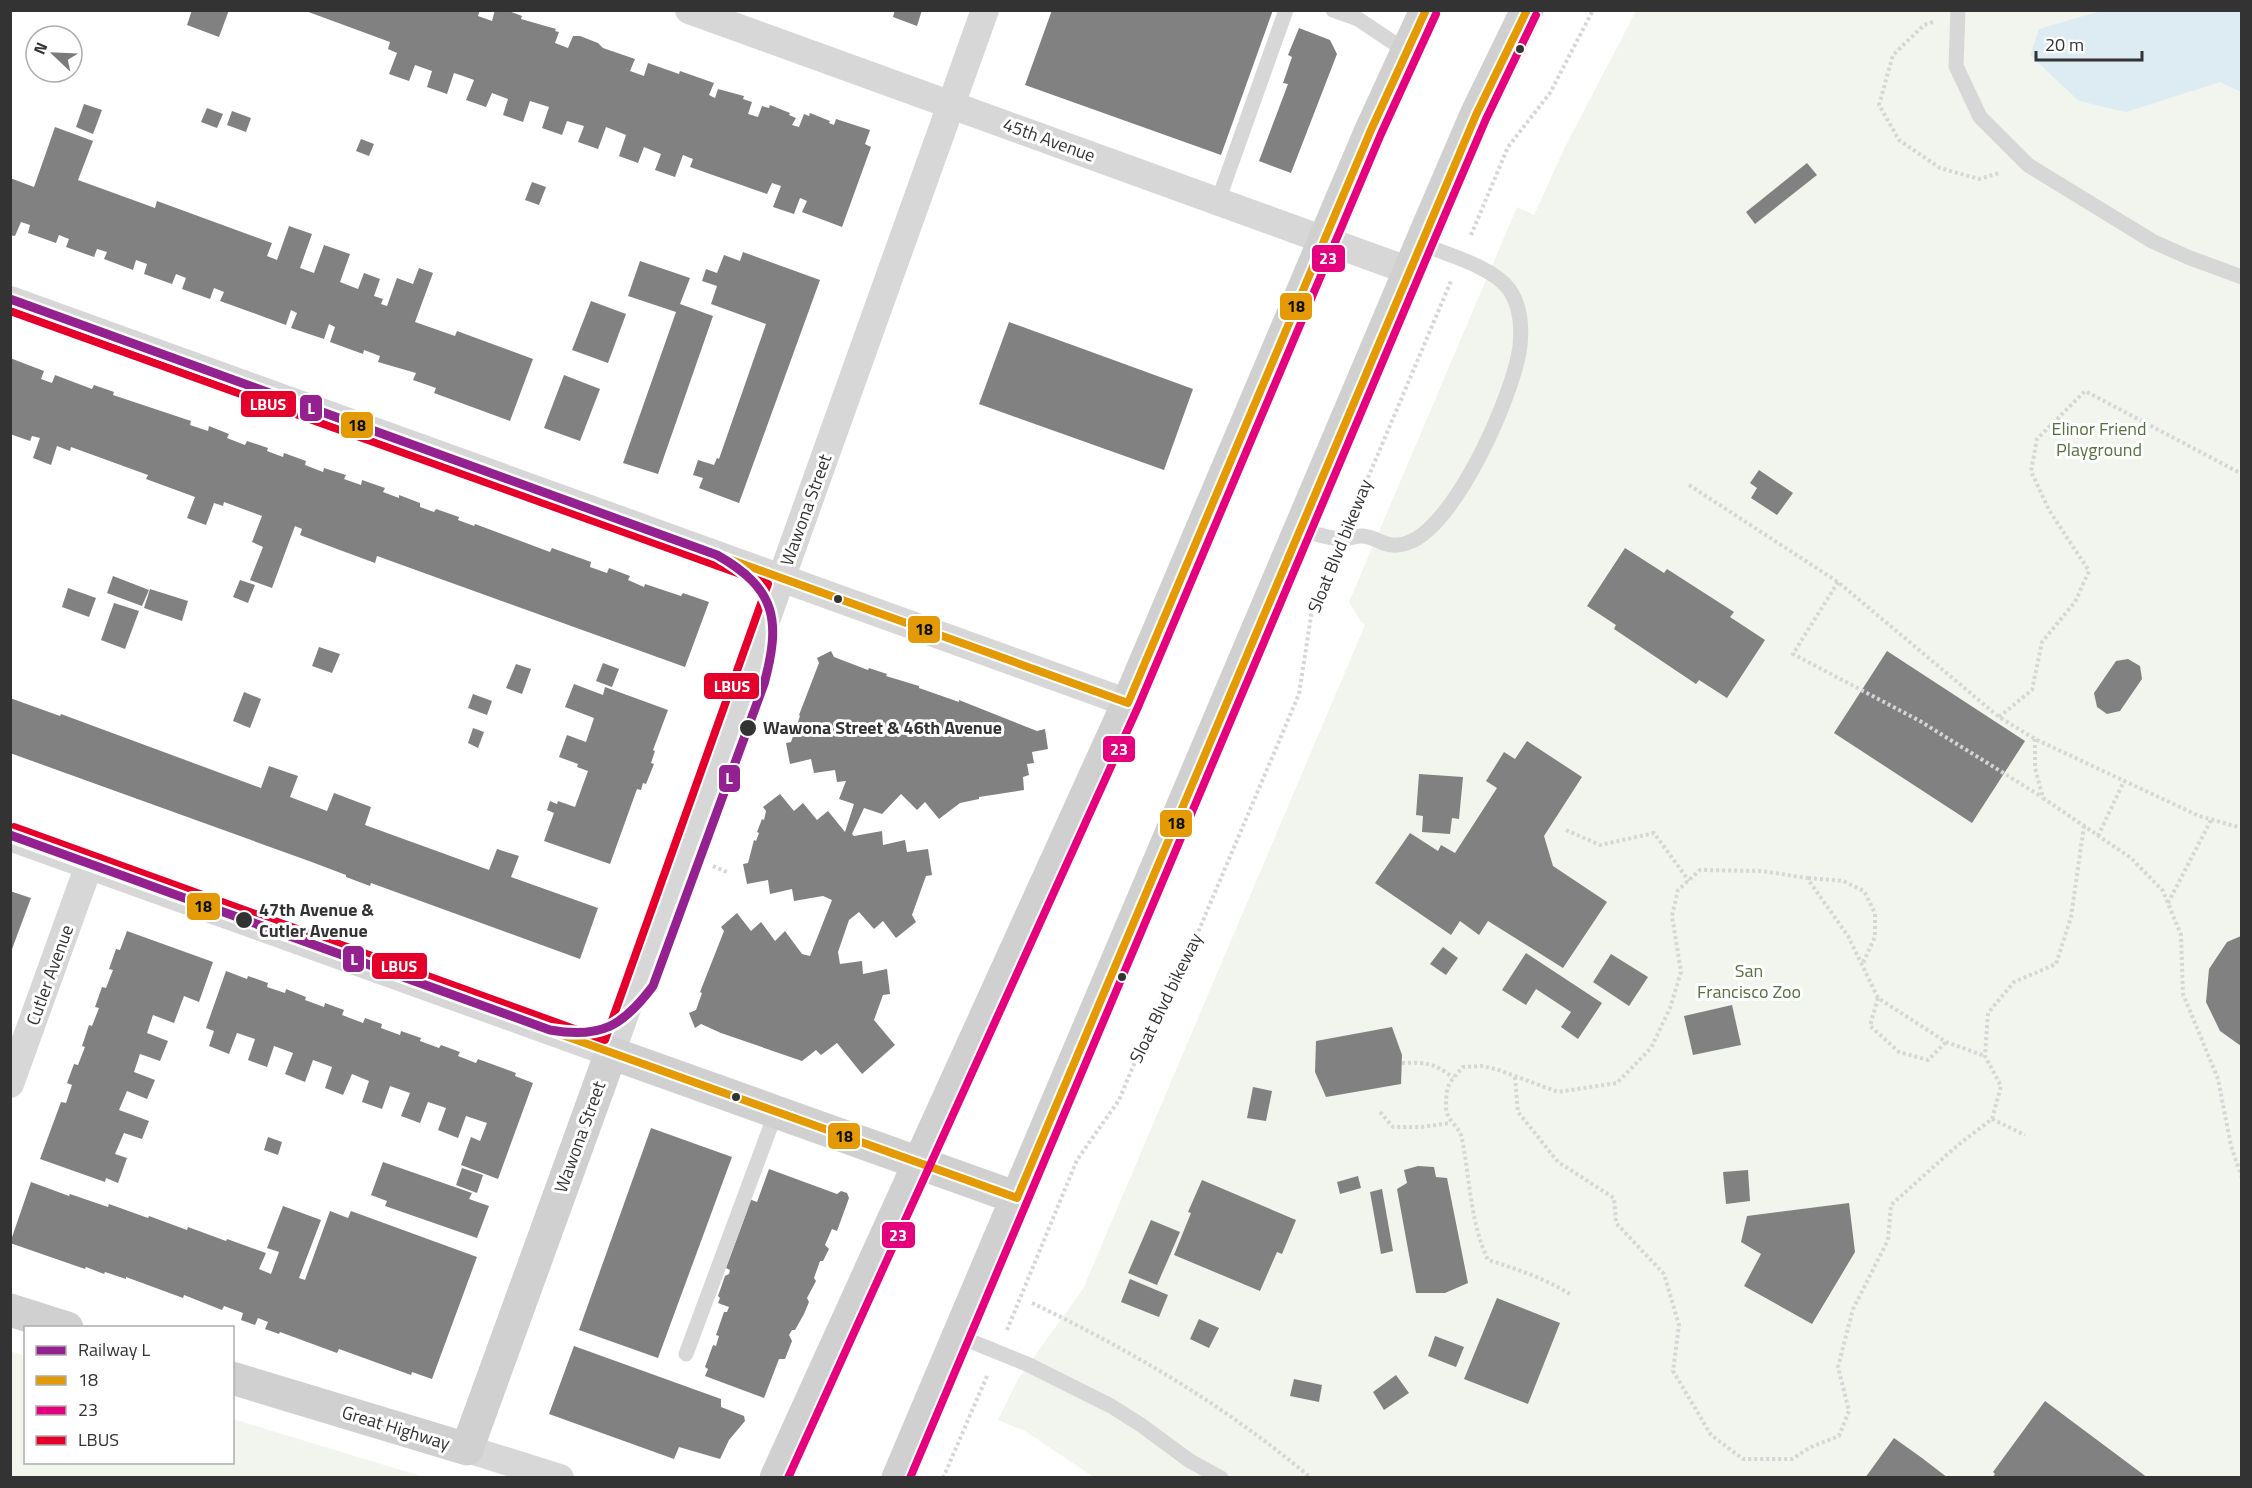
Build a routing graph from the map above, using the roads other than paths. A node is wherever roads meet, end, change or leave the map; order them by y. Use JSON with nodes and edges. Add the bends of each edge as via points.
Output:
{"nodes":[{"id":1,"x":689,"y":10,"type":"edge"},
{"id":2,"x":986,"y":10,"type":"edge"},
{"id":3,"x":1286,"y":10,"type":"edge"},
{"id":4,"x":1333,"y":10,"type":"edge"},
{"id":5,"x":1426,"y":10,"type":"edge"},
{"id":6,"x":1527,"y":10,"type":"edge"},
{"id":7,"x":1957,"y":12,"type":"edge"},
{"id":8,"x":1406,"y":51,"type":"junction"},
{"id":9,"x":951,"y":105,"type":"junction"},
{"id":10,"x":1218,"y":201,"type":"junction"},
{"id":11,"x":1324,"y":239,"type":"junction"},
{"id":12,"x":1415,"y":257,"type":"junction"},
{"id":13,"x":2241,"y":277,"type":"edge"},
{"id":14,"x":10,"y":300,"type":"edge"},
{"id":15,"x":1300,"y":530,"type":"junction"},
{"id":16,"x":781,"y":578,"type":"junction"},
{"id":17,"x":1128,"y":703,"type":"junction"},
{"id":18,"x":10,"y":837,"type":"edge"},
{"id":19,"x":89,"y":865,"type":"junction"},
{"id":20,"x":611,"y":1053,"type":"junction"},
{"id":21,"x":10,"y":1084,"type":"edge"},
{"id":22,"x":776,"y":1112,"type":"junction"},
{"id":23,"x":918,"y":1163,"type":"junction"},
{"id":24,"x":1017,"y":1198,"type":"junction"},
{"id":25,"x":10,"y":1310,"type":"edge"},
{"id":26,"x":61,"y":1326,"type":"edge"},
{"id":27,"x":958,"y":1336,"type":"junction"},
{"id":28,"x":686,"y":1354,"type":"dead end"},
{"id":29,"x":234,"y":1379,"type":"edge"},
{"id":30,"x":467,"y":1449,"type":"junction"},
{"id":31,"x":1218,"y":1475,"type":"edge"},
{"id":32,"x":560,"y":1478,"type":"edge"},
{"id":33,"x":776,"y":1478,"type":"edge"},
{"id":34,"x":898,"y":1478,"type":"edge"}],
"edges":[{"from":1,"to":9,"type":"street","name":"45th Avenue"},
{"from":2,"to":9,"type":"street","name":"Wawona Street"},
{"from":3,"to":10,"type":"lane"},
{"from":4,"to":8,"type":"lane","via":[[1358,20]]},
{"from":5,"to":8,"type":"street"},
{"from":6,"to":12,"type":"street","via":[[1476,115]]},
{"from":7,"to":13,"type":"lane","via":[[1956,66],[1980,117],[2028,165],[2152,241]]},
{"from":8,"to":11,"type":"street"},
{"from":9,"to":10,"type":"street","name":"45th Avenue"},
{"from":9,"to":16,"type":"street","name":"Wawona Street"},
{"from":10,"to":11,"type":"street","name":"45th Avenue"},
{"from":11,"to":12,"type":"street","name":"45th Avenue"},
{"from":11,"to":17,"type":"street"},
{"from":12,"to":15,"type":"street"},
{"from":12,"to":15,"type":"lane","via":[[1460,260],[1502,280],[1510,290],[1518,305],[1520,348],[1502,406],[1459,492],[1420,538],[1390,545],[1363,536],[1342,540]]},
{"from":14,"to":16,"type":"street"},
{"from":15,"to":24,"type":"street"},
{"from":16,"to":17,"type":"street"},
{"from":16,"to":20,"type":"street","name":"Wawona Street"},
{"from":17,"to":23,"type":"street"},
{"from":18,"to":19,"type":"street"},
{"from":19,"to":20,"type":"street"},
{"from":19,"to":21,"type":"street","name":"Cutler Avenue"},
{"from":20,"to":22,"type":"street"},
{"from":20,"to":30,"type":"street","name":"Wawona Street"},
{"from":22,"to":23,"type":"street"},
{"from":22,"to":28,"type":"lane"},
{"from":23,"to":24,"type":"street"},
{"from":23,"to":33,"type":"street"},
{"from":24,"to":27,"type":"street"},
{"from":25,"to":26,"type":"street"},
{"from":27,"to":31,"type":"lane","via":[[1027,1364],[1112,1406],[1190,1461]]},
{"from":27,"to":34,"type":"street"},
{"from":29,"to":30,"type":"street","name":"Great Highway"},
{"from":30,"to":32,"type":"street","name":"Great Highway"}]}
